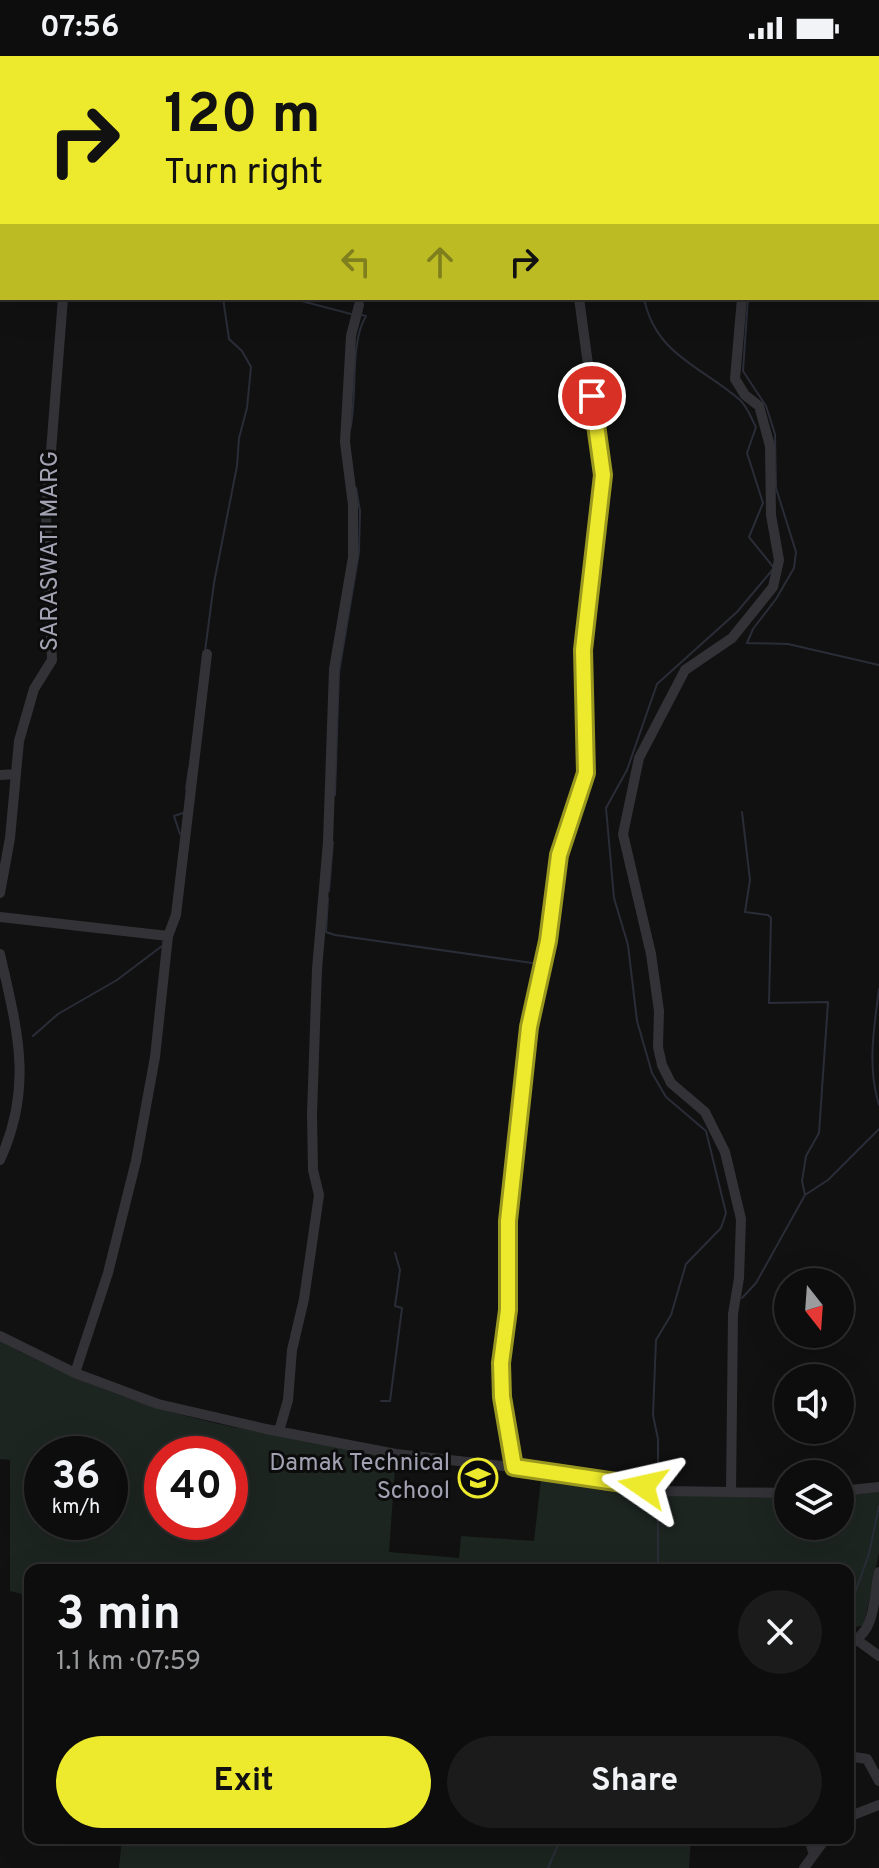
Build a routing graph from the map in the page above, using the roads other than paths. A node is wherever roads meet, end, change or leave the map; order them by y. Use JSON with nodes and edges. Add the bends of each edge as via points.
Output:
{"nodes":[{"id":1,"x":63,"y":300,"type":"edge"},
{"id":2,"x":579,"y":300,"type":"edge"},
{"id":3,"x":742,"y":300,"type":"edge"},
{"id":4,"x":359,"y":305,"type":"dead end"},
{"id":5,"x":207,"y":654,"type":"dead end"},
{"id":6,"x":16,"y":774,"type":"junction"},
{"id":7,"x":0,"y":775,"type":"edge"},
{"id":8,"x":0,"y":893,"type":"edge"},
{"id":9,"x":0,"y":917,"type":"edge"},
{"id":10,"x":168,"y":936,"type":"junction"},
{"id":11,"x":0,"y":954,"type":"edge"},
{"id":12,"x":0,"y":1160,"type":"edge"},
{"id":13,"x":0,"y":1336,"type":"edge"},
{"id":14,"x":75,"y":1373,"type":"junction"},
{"id":15,"x":279,"y":1431,"type":"junction"},
{"id":16,"x":514,"y":1467,"type":"junction"},
{"id":17,"x":879,"y":1487,"type":"edge"},
{"id":18,"x":854,"y":1490,"type":"edge"},
{"id":19,"x":731,"y":1492,"type":"junction"},
{"id":20,"x":774,"y":1493,"type":"edge"},
{"id":21,"x":879,"y":1572,"type":"edge"},
{"id":22,"x":854,"y":1640,"type":"edge"},
{"id":23,"x":854,"y":1642,"type":"edge"},
{"id":24,"x":879,"y":1656,"type":"edge"},
{"id":25,"x":854,"y":1757,"type":"edge"},
{"id":26,"x":879,"y":1781,"type":"edge"},
{"id":27,"x":879,"y":1805,"type":"edge"},
{"id":28,"x":854,"y":1815,"type":"edge"},
{"id":29,"x":811,"y":1844,"type":"edge"},
{"id":30,"x":820,"y":1844,"type":"edge"},
{"id":31,"x":813,"y":1852,"type":"junction"},
{"id":32,"x":804,"y":1868,"type":"edge"}],
"edges":[{"from":1,"to":6,"type":"street","name":"SARASWATI MARG","via":[[46,515],[52,660],[27,707]]},
{"from":2,"to":16,"type":"street","via":[[603,475],[583,650],[586,773],[559,855],[529,1027],[508,1221],[508,1310],[501,1363]]},
{"from":3,"to":19,"type":"street","via":[[735,379],[759,406],[770,446],[771,515],[779,560],[773,587],[732,638],[685,670],[639,758],[623,834],[651,954],[662,1065],[671,1083],[705,1112],[725,1152],[741,1219],[733,1314]]},
{"from":4,"to":15,"type":"street","via":[[351,336],[345,442],[353,557],[334,669],[317,969],[312,1114],[319,1195]]},
{"from":5,"to":10,"type":"street","via":[[176,915]]},
{"from":6,"to":7,"type":"street"},
{"from":6,"to":8,"type":"street","name":"SARASWATI MARG"},
{"from":9,"to":10,"type":"street"},
{"from":10,"to":14,"type":"street","via":[[155,1057],[136,1161],[108,1273]]},
{"from":11,"to":12,"type":"street","via":[[18,1033],[21,1090]]},
{"from":13,"to":14,"type":"street"},
{"from":14,"to":15,"type":"street","via":[[188,1412]]},
{"from":15,"to":16,"type":"street","via":[[396,1454]]},
{"from":16,"to":19,"type":"street","via":[[666,1491]]},
{"from":17,"to":18,"type":"street"},
{"from":19,"to":20,"type":"street"},
{"from":21,"to":22,"type":"street","via":[[871,1621]]},
{"from":23,"to":24,"type":"street"},
{"from":25,"to":26,"type":"street","via":[[867,1759]]},
{"from":27,"to":28,"type":"street"},
{"from":29,"to":31,"type":"street"},
{"from":30,"to":31,"type":"street"},
{"from":31,"to":32,"type":"street"}]}
